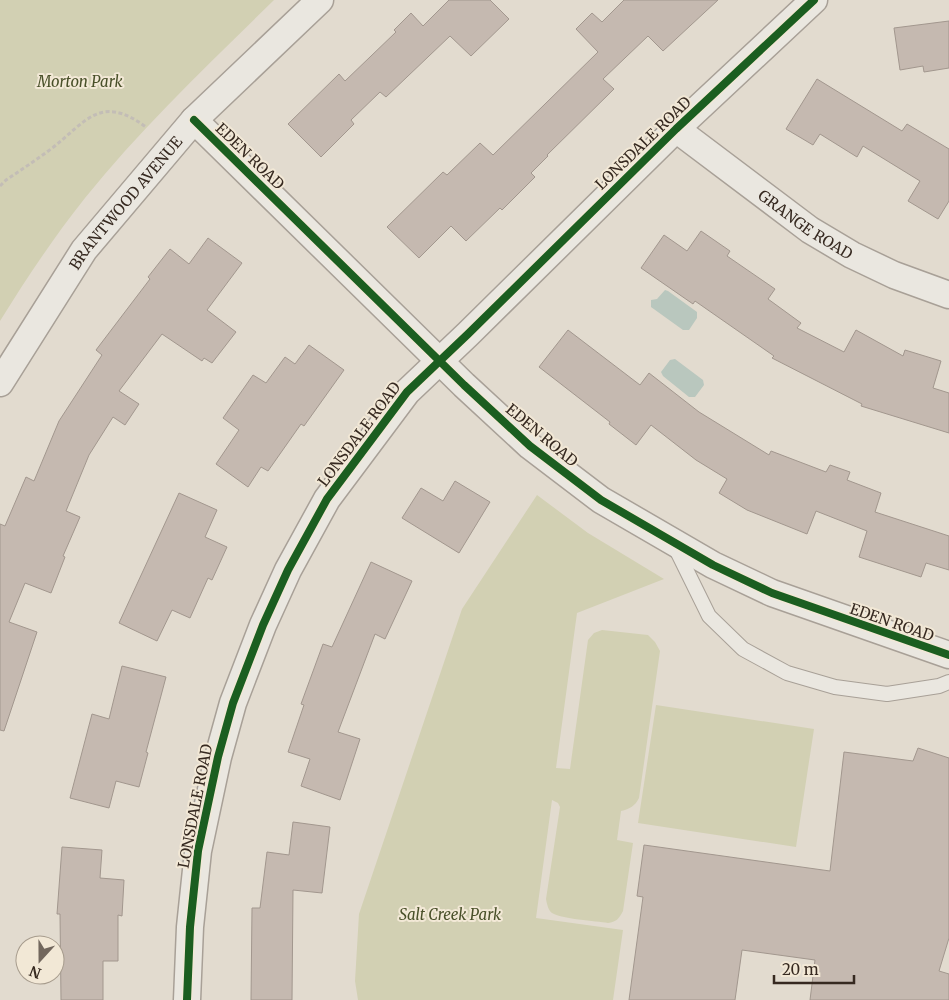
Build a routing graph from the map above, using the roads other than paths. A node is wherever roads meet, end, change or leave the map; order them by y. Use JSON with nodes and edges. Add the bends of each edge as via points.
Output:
{"nodes":[{"id":1,"x":320,"y":0,"type":"edge"},
{"id":2,"x":814,"y":0,"type":"edge"},
{"id":3,"x":194,"y":120,"type":"junction"},
{"id":4,"x":676,"y":129,"type":"junction"},
{"id":5,"x":949,"y":295,"type":"edge"},
{"id":6,"x":440,"y":361,"type":"junction"},
{"id":7,"x":0,"y":383,"type":"edge"},
{"id":8,"x":672,"y":542,"type":"junction"},
{"id":9,"x":949,"y":656,"type":"edge"},
{"id":10,"x":949,"y":682,"type":"edge"},
{"id":11,"x":187,"y":1000,"type":"edge"}],
"edges":[{"from":1,"to":3,"type":"street","name":"BRANTWOOD AVENUE"},
{"from":2,"to":4,"type":"street","name":"LONSDALE ROAD"},
{"from":3,"to":6,"type":"street","name":"EDEN ROAD"},
{"from":3,"to":7,"type":"street","name":"BRANTWOOD AVENUE","via":[[84,250]]},
{"from":4,"to":5,"type":"street","name":"GRANGE ROAD","via":[[810,230],[894,275]]},
{"from":4,"to":6,"type":"street","name":"LONSDALE ROAD"},
{"from":6,"to":8,"type":"street","name":"EDEN ROAD","via":[[530,446],[600,500]]},
{"from":6,"to":11,"type":"street","name":"LONSDALE ROAD","via":[[407,392],[327,499],[284,578],[249,659],[218,757],[201,833],[190,927]]},
{"from":8,"to":9,"type":"street","name":"EDEN ROAD","via":[[772,593]]},
{"from":8,"to":10,"type":"lane","via":[[709,616],[743,649],[788,673],[834,688],[887,694]]}]}
